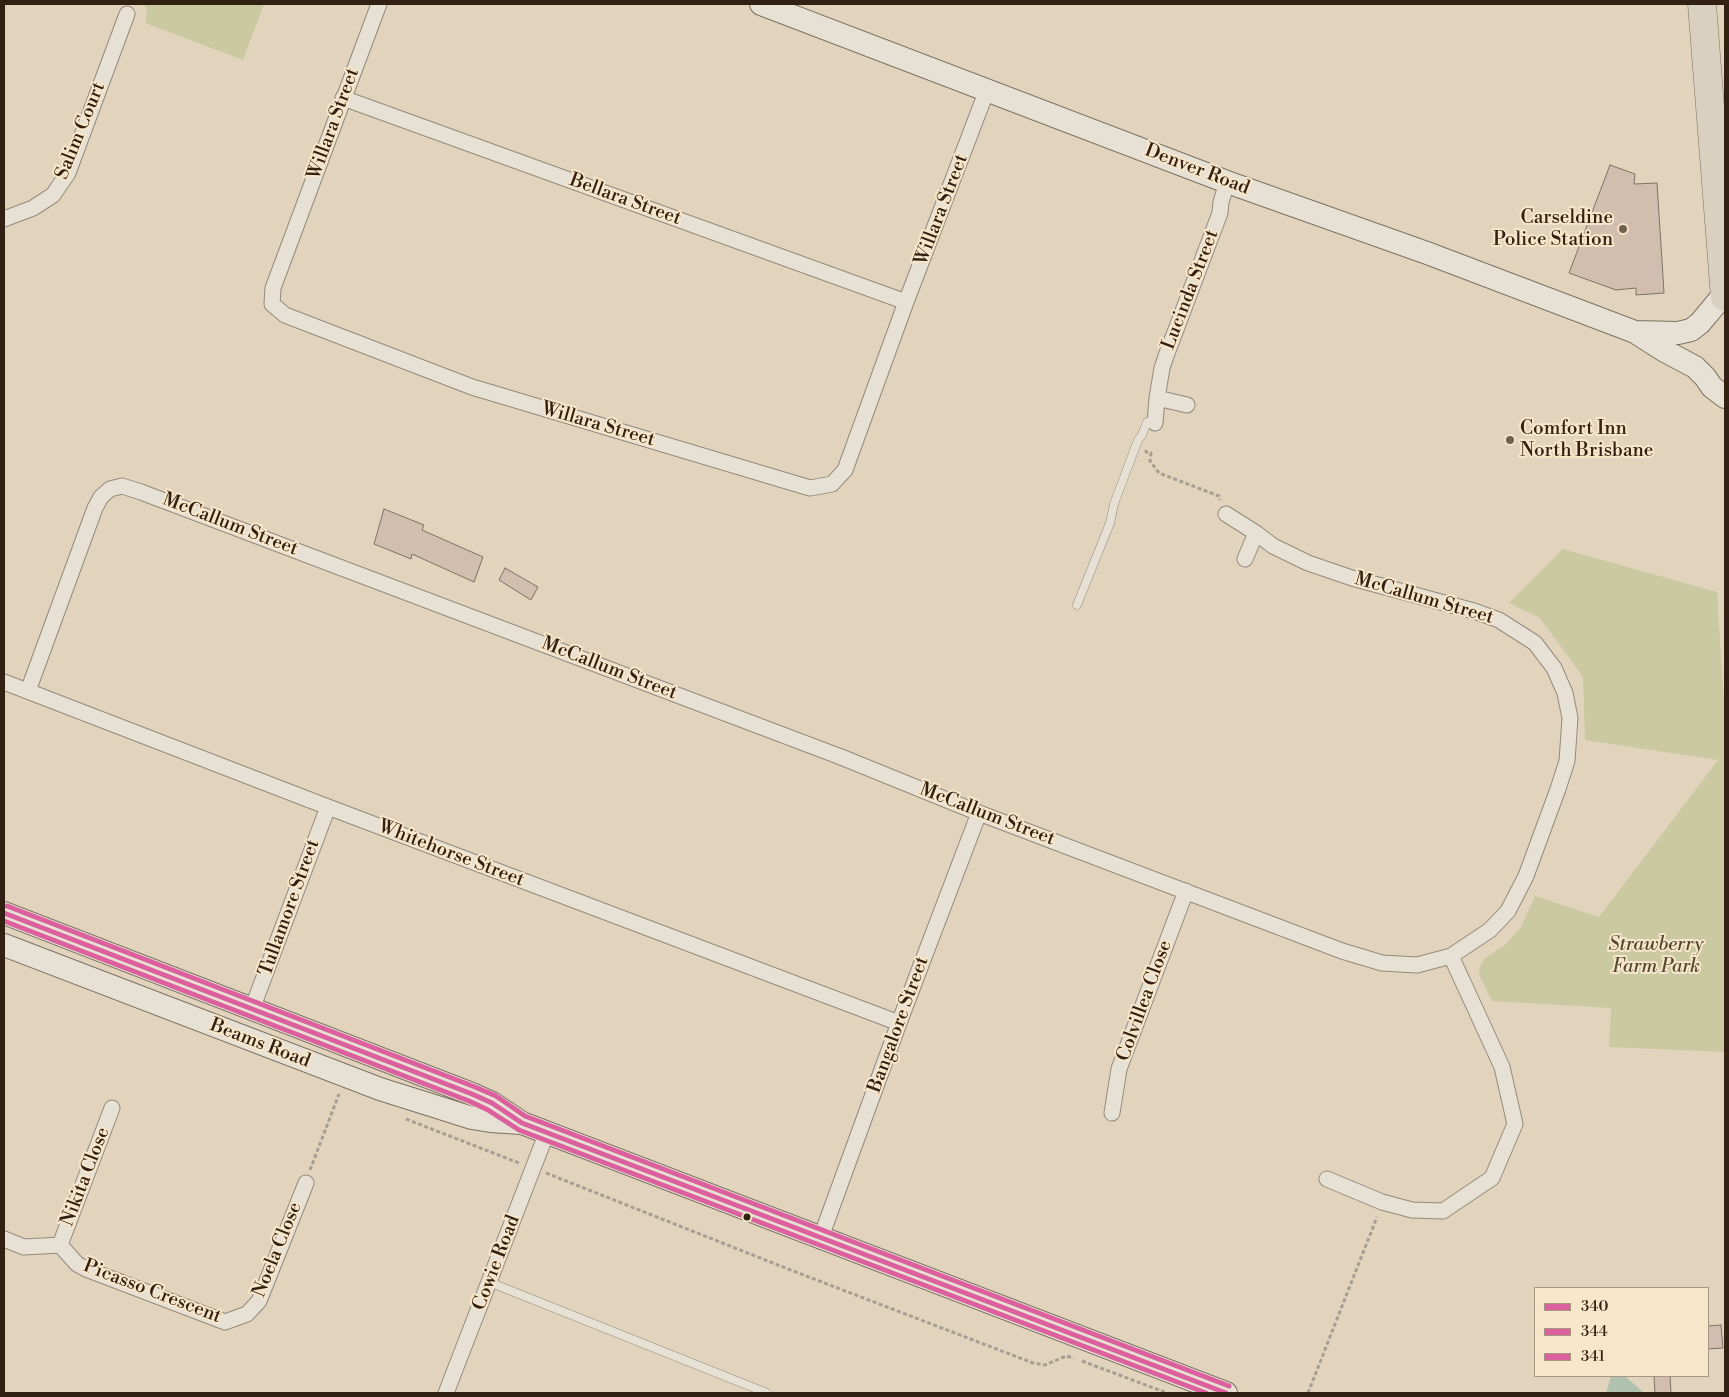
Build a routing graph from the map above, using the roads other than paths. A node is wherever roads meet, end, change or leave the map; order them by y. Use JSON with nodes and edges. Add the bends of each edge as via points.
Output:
{"nodes":[{"id":1,"x":379,"y":4,"type":"edge"},
{"id":2,"x":761,"y":4,"type":"edge"},
{"id":3,"x":1702,"y":4,"type":"edge"},
{"id":4,"x":127,"y":14,"type":"dead end"},
{"id":5,"x":987,"y":90,"type":"junction"},
{"id":6,"x":344,"y":98,"type":"junction"},
{"id":7,"x":1718,"y":126,"type":"edge"},
{"id":8,"x":1227,"y":182,"type":"junction"},
{"id":9,"x":4,"y":219,"type":"edge"},
{"id":10,"x":1725,"y":293,"type":"edge"},
{"id":11,"x":1725,"y":297,"type":"edge"},
{"id":12,"x":906,"y":302,"type":"junction"},
{"id":13,"x":1635,"y":332,"type":"junction"},
{"id":14,"x":1157,"y":398,"type":"junction"},
{"id":15,"x":1725,"y":398,"type":"edge"},
{"id":16,"x":1187,"y":405,"type":"dead end"},
{"id":17,"x":1155,"y":422,"type":"joint"},
{"id":18,"x":1226,"y":514,"type":"road end"},
{"id":19,"x":1256,"y":533,"type":"junction"},
{"id":20,"x":1245,"y":559,"type":"dead end"},
{"id":21,"x":1077,"y":606,"type":"dead end"},
{"id":22,"x":4,"y":682,"type":"edge"},
{"id":23,"x":28,"y":691,"type":"junction"},
{"id":24,"x":328,"y":807,"type":"junction"},
{"id":25,"x":979,"y":813,"type":"junction"},
{"id":26,"x":1186,"y":891,"type":"junction"},
{"id":27,"x":4,"y":913,"type":"edge"},
{"id":28,"x":4,"y":945,"type":"edge"},
{"id":29,"x":1450,"y":956,"type":"junction"},
{"id":30,"x":252,"y":1009,"type":"junction"},
{"id":31,"x":899,"y":1023,"type":"junction"},
{"id":32,"x":112,"y":1108,"type":"dead end"},
{"id":33,"x":1112,"y":1113,"type":"dead end"},
{"id":34,"x":522,"y":1123,"type":"junction"},
{"id":35,"x":547,"y":1132,"type":"junction"},
{"id":36,"x":1327,"y":1179,"type":"dead end"},
{"id":37,"x":306,"y":1183,"type":"road end"},
{"id":38,"x":821,"y":1237,"type":"junction"},
{"id":39,"x":4,"y":1239,"type":"edge"},
{"id":40,"x":60,"y":1245,"type":"junction"},
{"id":41,"x":489,"y":1282,"type":"junction"},
{"id":42,"x":247,"y":1314,"type":"joint"},
{"id":43,"x":446,"y":1393,"type":"edge"},
{"id":44,"x":768,"y":1393,"type":"edge"},
{"id":45,"x":1226,"y":1393,"type":"edge"}],
"edges":[{"from":1,"to":6,"type":"street","name":"Willara Street"},
{"from":2,"to":5,"type":"main road","name":"Denver Road"},
{"from":3,"to":7,"type":"highway"},
{"from":4,"to":9,"type":"street","name":"Salim Court","via":[[68,173],[53,195],[33,208]]},
{"from":5,"to":8,"type":"main road","name":"Denver Road"},
{"from":5,"to":12,"type":"street","name":"Willara Street"},
{"from":6,"to":12,"type":"street","name":"Bellara Street"},
{"from":6,"to":12,"type":"street","name":"Willara Street","via":[[273,288],[272,304],[285,315],[472,387],[810,488],[832,484],[845,470]]},
{"from":7,"to":10,"type":"highway"},
{"from":8,"to":13,"type":"main road","name":"Denver Road"},
{"from":8,"to":14,"type":"street","name":"Lucinda Street","via":[[1220,213],[1164,362]]},
{"from":10,"to":11,"type":"highway"},
{"from":10,"to":13,"type":"main road","name":"Denver Road","via":[[1691,330],[1678,333]]},
{"from":13,"to":15,"type":"main road","name":"Denver Road","via":[[1695,367]]},
{"from":14,"to":16,"type":"street"},
{"from":14,"to":17,"type":"street","name":"Lucinda Street"},
{"from":17,"to":21,"type":"lane","via":[[1147,422],[1138,440]]},
{"from":18,"to":19,"type":"street","name":"McCallum Street"},
{"from":19,"to":20,"type":"street"},
{"from":19,"to":29,"type":"street","name":"McCallum Street","via":[[1273,546],[1308,563],[1500,620],[1534,643],[1558,676],[1570,718],[1567,761],[1526,876],[1508,911],[1490,930]]},
{"from":22,"to":23,"type":"street","name":"Whitehorse Street"},
{"from":23,"to":24,"type":"street","name":"Whitehorse Street"},
{"from":23,"to":25,"type":"street","name":"McCallum Street","via":[[95,508],[110,489],[122,486],[822,750]]},
{"from":24,"to":30,"type":"street","name":"Tullamore Street"},
{"from":24,"to":31,"type":"street","name":"Whitehorse Street"},
{"from":25,"to":26,"type":"street","name":"McCallum Street"},
{"from":25,"to":31,"type":"street","name":"Bangalore Street"},
{"from":26,"to":29,"type":"street","name":"McCallum Street","via":[[1342,951],[1382,963],[1417,965]]},
{"from":26,"to":33,"type":"street","name":"Colvillea Close","via":[[1120,1069]]},
{"from":27,"to":30,"type":"main road","name":"Beams Road"},
{"from":28,"to":34,"type":"main road","name":"Beams Road","via":[[380,1088],[472,1118]]},
{"from":29,"to":36,"type":"street","via":[[1502,1067],[1515,1124],[1492,1178],[1444,1210],[1412,1210],[1382,1202]]},
{"from":30,"to":34,"type":"main road","name":"Beams Road","via":[[472,1094]]},
{"from":31,"to":38,"type":"street","name":"Bangalore Street"},
{"from":32,"to":40,"type":"street","name":"Nikita Close"},
{"from":34,"to":35,"type":"main road","name":"Beams Road"},
{"from":35,"to":38,"type":"main road","name":"Beams Road"},
{"from":35,"to":41,"type":"street","name":"Cowie Road"},
{"from":37,"to":42,"type":"street","name":"Noela Close","via":[[259,1301]]},
{"from":38,"to":45,"type":"main road","name":"Beams Road"},
{"from":39,"to":40,"type":"street","via":[[24,1247]]},
{"from":40,"to":42,"type":"street","name":"Picasso Crescent","via":[[77,1264],[213,1318],[225,1322]]},
{"from":41,"to":43,"type":"street","name":"Cowie Road"},
{"from":41,"to":44,"type":"lane"}]}
